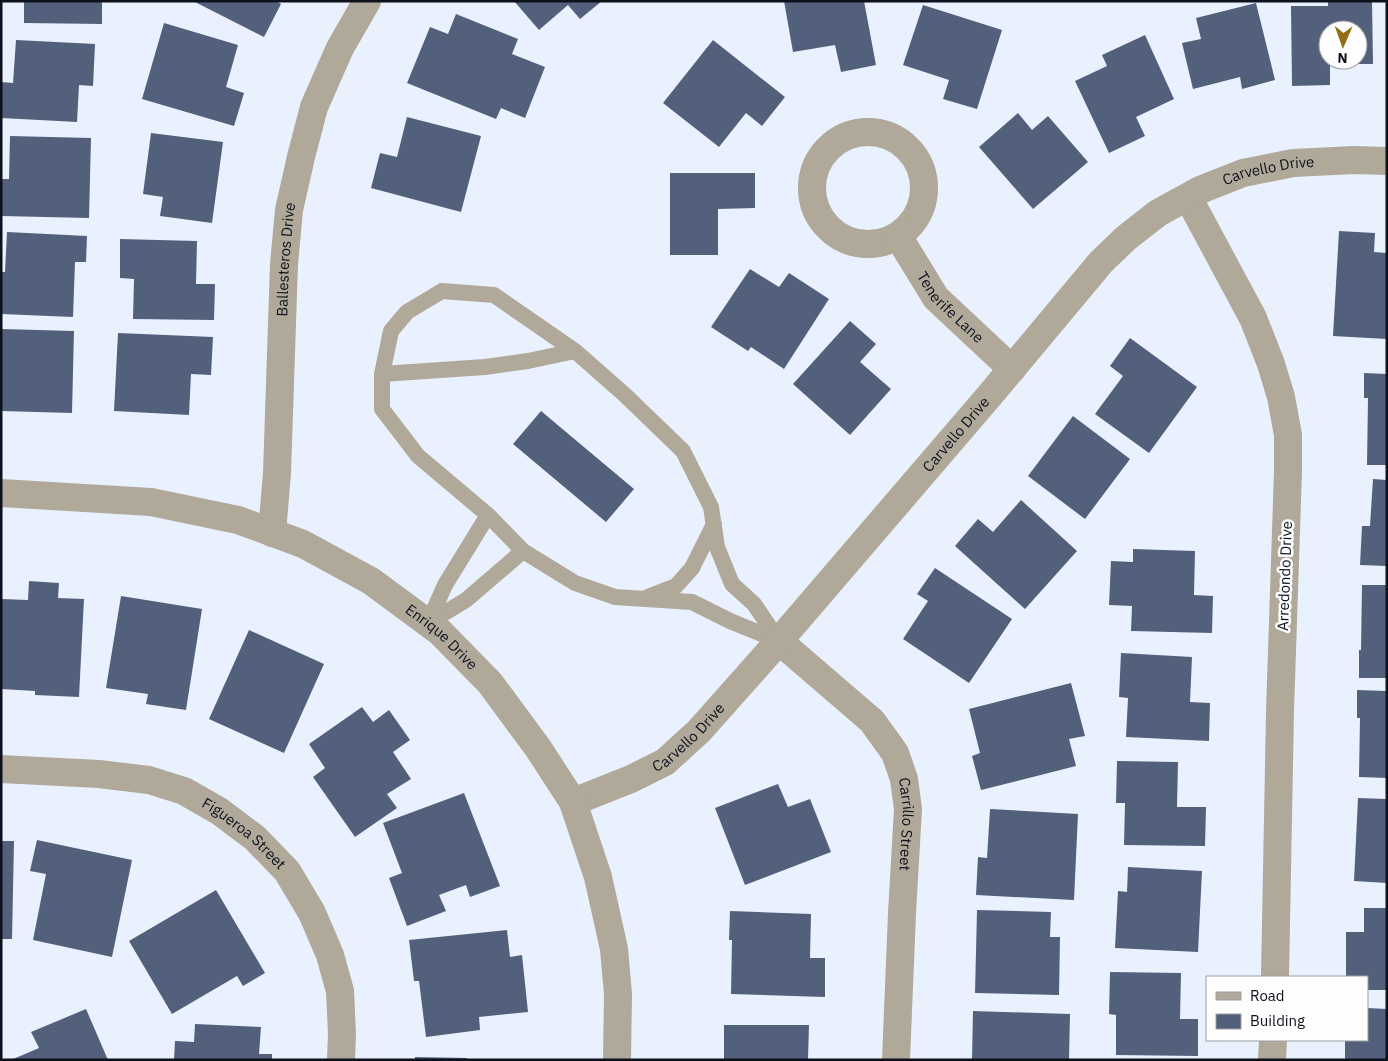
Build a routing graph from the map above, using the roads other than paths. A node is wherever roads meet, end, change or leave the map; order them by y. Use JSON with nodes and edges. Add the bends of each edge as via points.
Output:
{"nodes":[{"id":1,"x":366,"y":1,"type":"edge"},
{"id":2,"x":1387,"y":161,"type":"edge"},
{"id":3,"x":1188,"y":197,"type":"junction"},
{"id":4,"x":898,"y":236,"type":"junction"},
{"id":5,"x":575,"y":351,"type":"junction"},
{"id":6,"x":1012,"y":370,"type":"junction"},
{"id":7,"x":382,"y":374,"type":"junction"},
{"id":8,"x":1,"y":493,"type":"edge"},
{"id":9,"x":488,"y":515,"type":"junction"},
{"id":10,"x":714,"y":524,"type":"junction"},
{"id":11,"x":272,"y":533,"type":"junction"},
{"id":12,"x":523,"y":552,"type":"junction"},
{"id":13,"x":644,"y":599,"type":"junction"},
{"id":14,"x":428,"y":623,"type":"junction"},
{"id":15,"x":779,"y":641,"type":"junction"},
{"id":16,"x":1,"y":769,"type":"edge"},
{"id":17,"x":573,"y":802,"type":"junction"},
{"id":18,"x":1275,"y":976,"type":"edge"},
{"id":19,"x":1273,"y":1041,"type":"edge"},
{"id":20,"x":341,"y":1060,"type":"edge"},
{"id":21,"x":617,"y":1060,"type":"edge"},
{"id":22,"x":896,"y":1060,"type":"edge"},
{"id":23,"x":1272,"y":1060,"type":"edge"}],
"edges":[{"from":1,"to":11,"type":"street","name":"Ballesteros Drive","via":[[340,48],[314,107],[289,210]]},
{"from":2,"to":3,"type":"street","name":"Carvello Drive","via":[[1293,163],[1243,173]]},
{"from":3,"to":6,"type":"street","name":"Carvello Drive","via":[[1158,213],[1126,238],[1095,270]]},
{"from":3,"to":18,"type":"street","name":"Arredondo Drive","via":[[1253,318],[1274,372],[1288,435]]},
{"from":4,"to":4,"type":"street","via":[[883,243],[848,241],[820,219],[813,203],[811,186],[815,168],[837,141],[855,134],[874,132],[893,138],[909,150],[920,167],[924,185],[922,204],[913,222]]},
{"from":4,"to":6,"type":"street","name":"Tenerife Lane","via":[[936,298]]},
{"from":5,"to":7,"type":"lane","via":[[486,367]]},
{"from":5,"to":7,"type":"lane","via":[[494,295],[442,291],[407,312],[391,331]]},
{"from":5,"to":10,"type":"lane","via":[[683,451],[711,507]]},
{"from":6,"to":15,"type":"street","name":"Carvello Drive"},
{"from":7,"to":9,"type":"lane","via":[[382,409],[418,456]]},
{"from":8,"to":11,"type":"street","name":"Enrique Drive","via":[[151,502],[238,520]]},
{"from":9,"to":12,"type":"lane"},
{"from":9,"to":14,"type":"lane","via":[[445,585]]},
{"from":10,"to":13,"type":"lane","via":[[692,568],[676,586]]},
{"from":10,"to":15,"type":"lane","via":[[717,547],[732,584],[754,604]]},
{"from":11,"to":14,"type":"street","name":"Enrique Drive","via":[[303,544],[371,581]]},
{"from":12,"to":13,"type":"lane","via":[[575,583],[615,597]]},
{"from":12,"to":14,"type":"lane","via":[[466,600]]},
{"from":13,"to":15,"type":"lane","via":[[692,602]]},
{"from":14,"to":17,"type":"street","name":"Enrique Drive","via":[[490,683]]},
{"from":15,"to":17,"type":"street","name":"Carvello Drive","via":[[699,731],[666,762]]},
{"from":15,"to":22,"type":"street","name":"Carrillo Street","via":[[872,721],[895,753],[904,779],[908,809]]},
{"from":16,"to":20,"type":"street","name":"Figueroa Street","via":[[149,780],[184,791],[220,811],[255,838],[287,871],[312,913],[330,955],[340,991]]},
{"from":17,"to":21,"type":"street","name":"Enrique Drive","via":[[598,877],[614,949],[618,994]]},
{"from":19,"to":23,"type":"street"}]}
